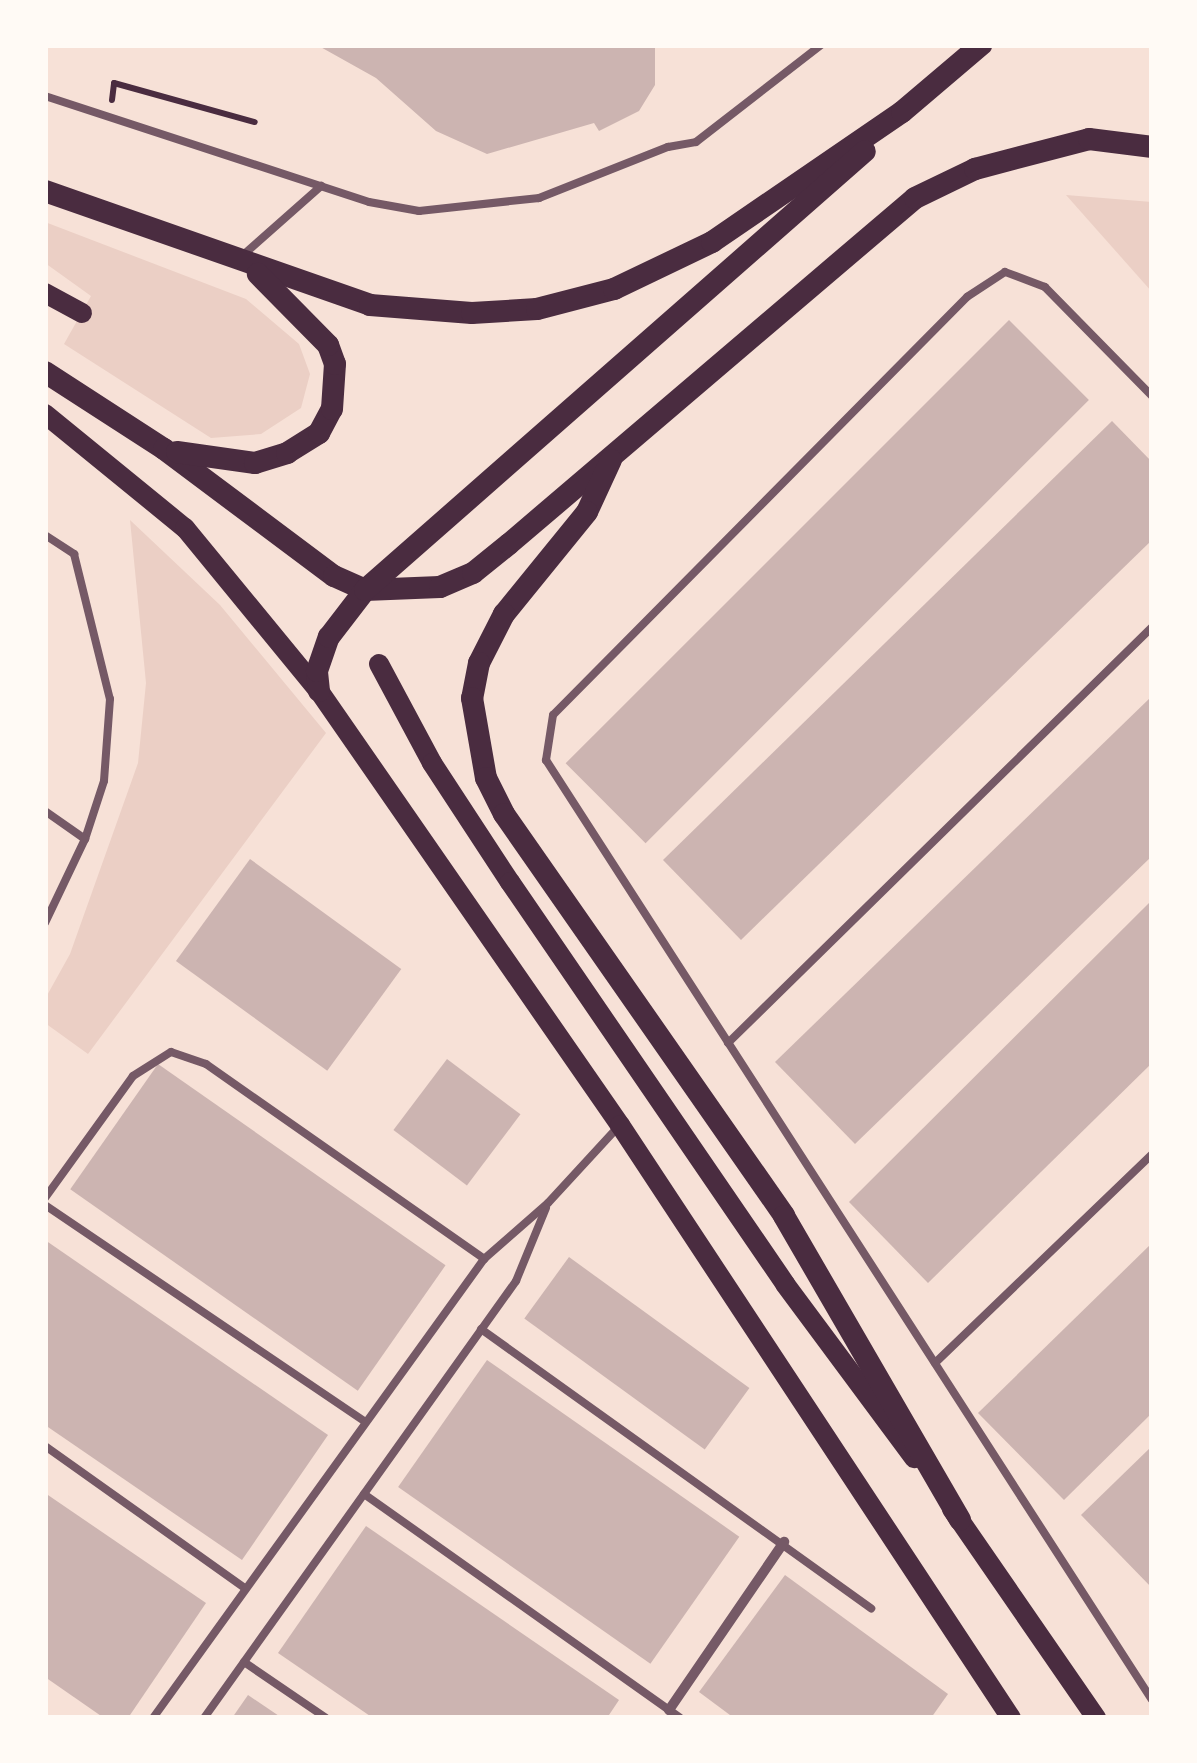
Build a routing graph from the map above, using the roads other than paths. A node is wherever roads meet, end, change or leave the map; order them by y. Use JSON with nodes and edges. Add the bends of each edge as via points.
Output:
{"nodes":[{"id":1,"x":821,"y":45,"type":"edge"},
{"id":2,"x":963,"y":45,"type":"edge"},
{"id":3,"x":981,"y":45,"type":"edge"},
{"id":4,"x":943,"y":75,"type":"junction"},
{"id":5,"x":45,"y":96,"type":"edge"},
{"id":6,"x":902,"y":112,"type":"junction"},
{"id":7,"x":1152,"y":147,"type":"edge"},
{"id":8,"x":321,"y":186,"type":"junction"},
{"id":9,"x":45,"y":192,"type":"edge"},
{"id":10,"x":238,"y":260,"type":"junction"},
{"id":11,"x":45,"y":293,"type":"edge"},
{"id":12,"x":82,"y":313,"type":"dead end"},
{"id":13,"x":45,"y":372,"type":"edge"},
{"id":14,"x":1152,"y":396,"type":"edge"},
{"id":15,"x":45,"y":414,"type":"edge"},
{"id":16,"x":616,"y":448,"type":"junction"},
{"id":17,"x":164,"y":449,"type":"junction"},
{"id":18,"x":45,"y":535,"type":"edge"},
{"id":19,"x":366,"y":590,"type":"junction"},
{"id":20,"x":1152,"y":627,"type":"edge"},
{"id":21,"x":380,"y":664,"type":"dead end"},
{"id":22,"x":319,"y":691,"type":"junction"},
{"id":23,"x":45,"y":810,"type":"edge"},
{"id":24,"x":85,"y":839,"type":"junction"},
{"id":25,"x":45,"y":922,"type":"edge"},
{"id":26,"x":728,"y":1043,"type":"junction"},
{"id":27,"x":620,"y":1124,"type":"junction"},
{"id":28,"x":1152,"y":1154,"type":"edge"},
{"id":29,"x":45,"y":1202,"type":"edge"},
{"id":30,"x":548,"y":1203,"type":"junction"},
{"id":31,"x":484,"y":1259,"type":"junction"},
{"id":32,"x":481,"y":1329,"type":"junction"},
{"id":33,"x":935,"y":1363,"type":"junction"},
{"id":34,"x":363,"y":1420,"type":"junction"},
{"id":35,"x":45,"y":1446,"type":"edge"},
{"id":36,"x":364,"y":1494,"type":"junction"},
{"id":37,"x":960,"y":1520,"type":"junction"},
{"id":38,"x":784,"y":1542,"type":"junction"},
{"id":39,"x":245,"y":1588,"type":"junction"},
{"id":40,"x":872,"y":1608,"type":"dead end"},
{"id":41,"x":244,"y":1662,"type":"junction"},
{"id":42,"x":1152,"y":1700,"type":"edge"},
{"id":43,"x":669,"y":1710,"type":"junction"},
{"id":44,"x":152,"y":1718,"type":"edge"},
{"id":45,"x":204,"y":1718,"type":"edge"},
{"id":46,"x":326,"y":1718,"type":"edge"},
{"id":47,"x":680,"y":1718,"type":"edge"},
{"id":48,"x":1011,"y":1718,"type":"edge"},
{"id":49,"x":1096,"y":1718,"type":"edge"}],
"edges":[{"from":1,"to":8,"type":"lane","via":[[696,142],[539,198],[419,211]]},
{"from":2,"to":4,"type":"lane"},
{"from":3,"to":4,"type":"main road"},
{"from":4,"to":6,"type":"main road"},
{"from":5,"to":8,"type":"lane"},
{"from":6,"to":10,"type":"main road","via":[[712,242],[614,289],[538,309],[472,313],[370,305]]},
{"from":6,"to":19,"type":"main road","via":[[838,180]]},
{"from":7,"to":16,"type":"main road","via":[[1089,139],[975,169],[915,198]]},
{"from":8,"to":10,"type":"lane"},
{"from":9,"to":10,"type":"main road"},
{"from":10,"to":17,"type":"main road","via":[[275,287],[328,345],[335,364],[332,409],[318,433],[288,453],[255,463]]},
{"from":11,"to":12,"type":"main road"},
{"from":13,"to":17,"type":"main road"},
{"from":14,"to":26,"type":"lane","via":[[1045,287],[1005,272],[968,297],[553,715],[546,760]]},
{"from":15,"to":22,"type":"main road","via":[[185,528]]},
{"from":16,"to":19,"type":"main road","via":[[472,573],[440,587]]},
{"from":16,"to":37,"type":"main road","via":[[586,512],[504,614],[479,663],[473,713],[486,778],[504,814],[784,1216]]},
{"from":17,"to":19,"type":"main road","via":[[311,562]]},
{"from":18,"to":24,"type":"lane","via":[[74,554],[110,699],[104,781]]},
{"from":19,"to":22,"type":"main road","via":[[329,636],[317,672]]},
{"from":20,"to":26,"type":"lane"},
{"from":21,"to":37,"type":"main road","via":[[432,763],[510,882],[785,1284]]},
{"from":22,"to":27,"type":"main road"},
{"from":23,"to":24,"type":"lane"},
{"from":24,"to":25,"type":"lane"},
{"from":26,"to":33,"type":"lane"},
{"from":27,"to":30,"type":"lane"},
{"from":27,"to":48,"type":"main road"},
{"from":28,"to":33,"type":"lane"},
{"from":29,"to":31,"type":"lane","via":[[133,1076],[170,1052],[206,1064]]},
{"from":29,"to":34,"type":"lane"},
{"from":30,"to":31,"type":"lane"},
{"from":30,"to":32,"type":"lane","via":[[516,1280]]},
{"from":31,"to":34,"type":"lane"},
{"from":32,"to":36,"type":"lane"},
{"from":32,"to":38,"type":"lane"},
{"from":33,"to":42,"type":"lane"},
{"from":34,"to":39,"type":"lane"},
{"from":35,"to":39,"type":"lane"},
{"from":36,"to":41,"type":"lane"},
{"from":36,"to":43,"type":"lane"},
{"from":37,"to":49,"type":"main road"},
{"from":38,"to":40,"type":"lane"},
{"from":38,"to":43,"type":"street"},
{"from":39,"to":44,"type":"lane"},
{"from":41,"to":45,"type":"lane"},
{"from":41,"to":46,"type":"lane"},
{"from":43,"to":47,"type":"lane"}]}
